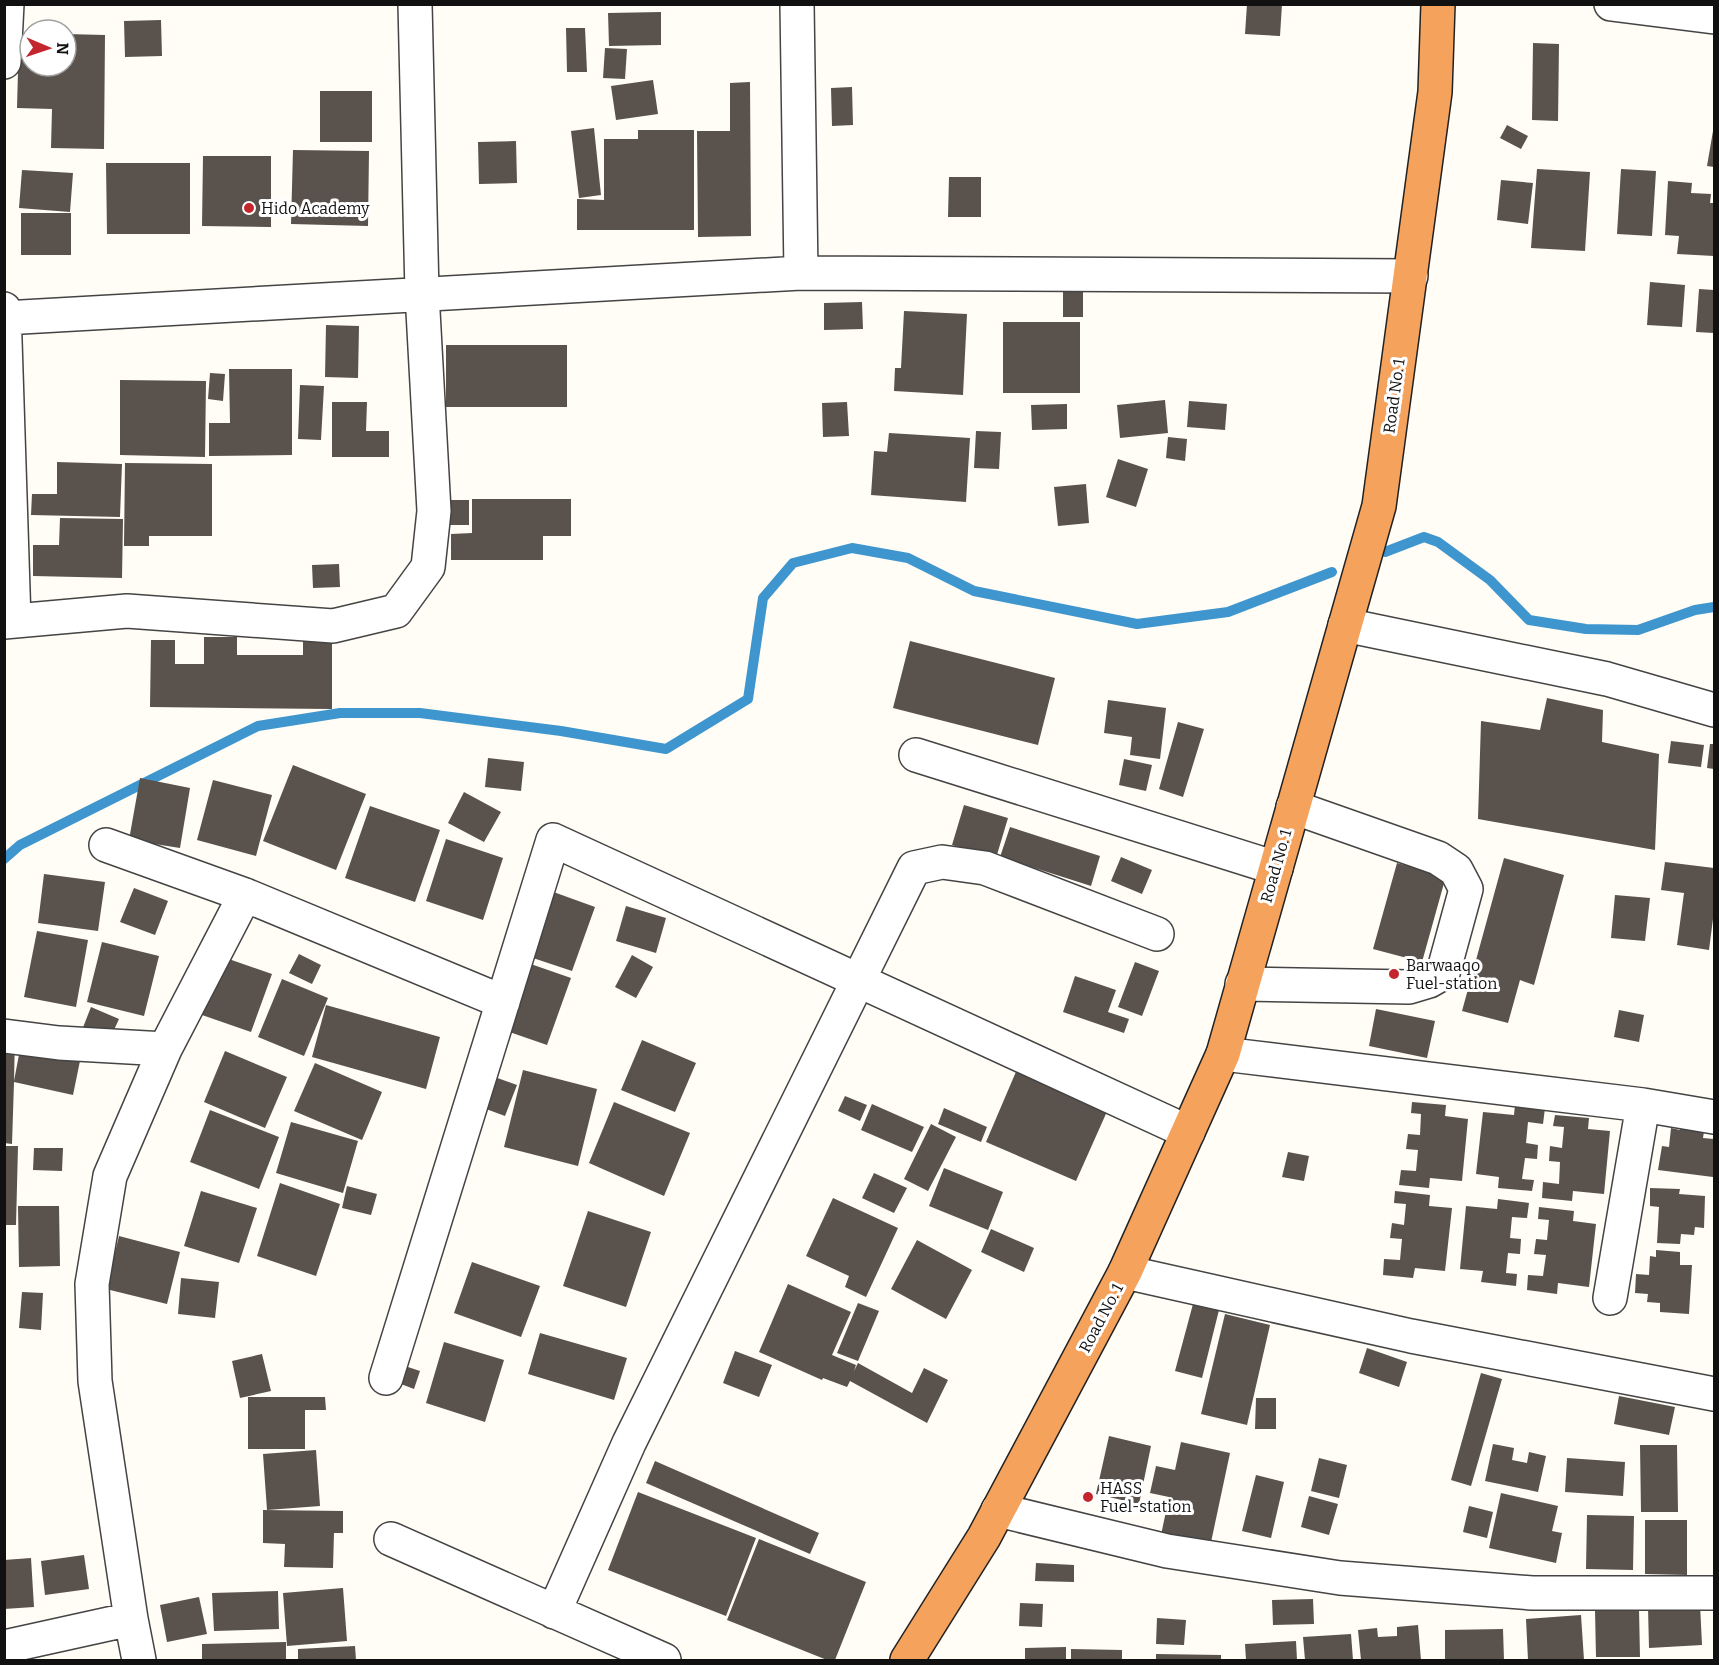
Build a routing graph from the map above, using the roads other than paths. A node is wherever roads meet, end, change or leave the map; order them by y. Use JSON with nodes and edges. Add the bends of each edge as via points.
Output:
{"nodes":[{"id":1,"x":8,"y":4,"type":"edge"},
{"id":2,"x":415,"y":4,"type":"edge"},
{"id":3,"x":797,"y":4,"type":"edge"},
{"id":4,"x":1438,"y":4,"type":"edge"},
{"id":5,"x":1611,"y":4,"type":"edge"},
{"id":6,"x":1714,"y":17,"type":"edge"},
{"id":7,"x":4,"y":62,"type":"edge"},
{"id":8,"x":801,"y":273,"type":"junction"},
{"id":9,"x":1411,"y":276,"type":"junction"},
{"id":10,"x":422,"y":293,"type":"junction"},
{"id":11,"x":4,"y":309,"type":"edge"},
{"id":12,"x":5,"y":318,"type":"edge"},
{"id":13,"x":9,"y":622,"type":"edge"},
{"id":14,"x":1345,"y":625,"type":"junction"},
{"id":15,"x":1714,"y":710,"type":"edge"},
{"id":16,"x":916,"y":755,"type":"dead end"},
{"id":17,"x":1293,"y":807,"type":"junction"},
{"id":18,"x":106,"y":845,"type":"dead end"},
{"id":19,"x":1276,"y":868,"type":"junction"},
{"id":20,"x":245,"y":895,"type":"junction"},
{"id":21,"x":1157,"y":934,"type":"dead end"},
{"id":22,"x":859,"y":980,"type":"junction"},
{"id":23,"x":1242,"y":984,"type":"junction"},
{"id":24,"x":503,"y":1002,"type":"junction"},
{"id":25,"x":4,"y":1036,"type":"edge"},
{"id":26,"x":165,"y":1049,"type":"junction"},
{"id":27,"x":1223,"y":1054,"type":"junction"},
{"id":28,"x":1643,"y":1105,"type":"junction"},
{"id":29,"x":1714,"y":1117,"type":"edge"},
{"id":30,"x":1188,"y":1132,"type":"junction"},
{"id":31,"x":1125,"y":1272,"type":"junction"},
{"id":32,"x":1610,"y":1298,"type":"dead end"},
{"id":33,"x":386,"y":1378,"type":"dead end"},
{"id":34,"x":1714,"y":1394,"type":"edge"},
{"id":35,"x":998,"y":1510,"type":"junction"},
{"id":36,"x":391,"y":1539,"type":"dead end"},
{"id":37,"x":1714,"y":1593,"type":"edge"},
{"id":38,"x":554,"y":1612,"type":"junction"},
{"id":39,"x":131,"y":1619,"type":"junction"},
{"id":40,"x":4,"y":1647,"type":"edge"},
{"id":41,"x":139,"y":1660,"type":"edge"},
{"id":42,"x":664,"y":1660,"type":"edge"},
{"id":43,"x":907,"y":1660,"type":"edge"}],
"edges":[{"from":1,"to":7,"type":"street"},
{"from":2,"to":10,"type":"street"},
{"from":3,"to":8,"type":"street"},
{"from":4,"to":9,"type":"highway","name":"Road No. 1","via":[[1436,92]]},
{"from":5,"to":6,"type":"street"},
{"from":8,"to":9,"type":"street"},
{"from":8,"to":10,"type":"street"},
{"from":9,"to":14,"type":"highway","name":"Road No. 1","via":[[1379,506]]},
{"from":10,"to":12,"type":"street"},
{"from":10,"to":13,"type":"street","via":[[434,511],[428,567],[396,610],[333,626],[128,611]]},
{"from":11,"to":12,"type":"street"},
{"from":12,"to":13,"type":"street"},
{"from":14,"to":15,"type":"street","via":[[1607,679]]},
{"from":14,"to":17,"type":"highway","name":"Road No. 1"},
{"from":16,"to":19,"type":"street"},
{"from":17,"to":19,"type":"highway","name":"Road No. 1"},
{"from":17,"to":23,"type":"street","via":[[1438,858],[1456,870],[1466,889],[1443,973],[1409,987]]},
{"from":18,"to":20,"type":"street"},
{"from":19,"to":23,"type":"highway","name":"Road No. 1"},
{"from":20,"to":24,"type":"street"},
{"from":20,"to":26,"type":"street"},
{"from":21,"to":22,"type":"street","via":[[985,868],[942,862],[914,868]]},
{"from":22,"to":24,"type":"street","via":[[553,840]]},
{"from":22,"to":30,"type":"street"},
{"from":22,"to":38,"type":"street","via":[[628,1443]]},
{"from":23,"to":27,"type":"highway","name":"Road No. 1"},
{"from":24,"to":33,"type":"street"},
{"from":25,"to":26,"type":"street"},
{"from":26,"to":39,"type":"street","via":[[111,1176],[92,1284],[95,1381]]},
{"from":27,"to":28,"type":"street"},
{"from":27,"to":30,"type":"highway","name":"Road No. 1"},
{"from":28,"to":29,"type":"street"},
{"from":28,"to":32,"type":"street"},
{"from":30,"to":31,"type":"highway","name":"Road No. 1"},
{"from":31,"to":34,"type":"street","via":[[1411,1336]]},
{"from":31,"to":35,"type":"highway","name":"Road No. 1"},
{"from":35,"to":37,"type":"street","via":[[1167,1551],[1340,1578],[1532,1593]]},
{"from":35,"to":43,"type":"highway","name":"Road No. 1"},
{"from":36,"to":38,"type":"street"},
{"from":38,"to":42,"type":"street"},
{"from":39,"to":40,"type":"street"},
{"from":39,"to":41,"type":"street"}]}
